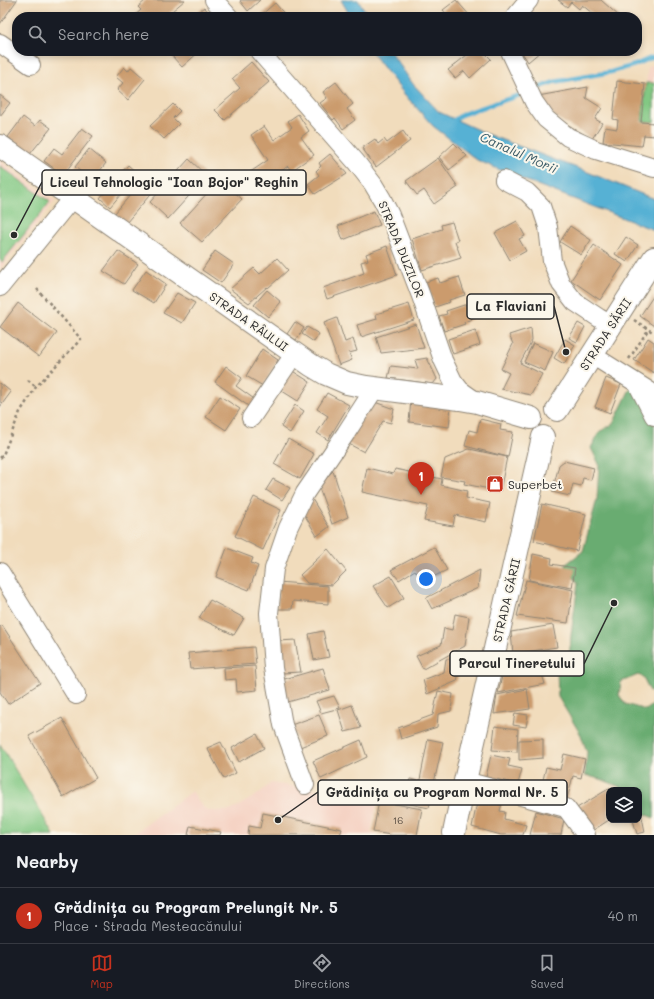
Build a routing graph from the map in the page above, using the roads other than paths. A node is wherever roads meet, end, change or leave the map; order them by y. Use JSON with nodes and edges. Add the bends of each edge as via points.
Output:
{"nodes":[{"id":1,"x":214,"y":0,"type":"edge"},
{"id":2,"x":529,"y":0,"type":"edge"},
{"id":3,"x":225,"y":12,"type":"edge"},
{"id":4,"x":519,"y":12,"type":"edge"},
{"id":5,"x":0,"y":43,"type":"edge"},
{"id":6,"x":12,"y":52,"type":"edge"},
{"id":7,"x":18,"y":56,"type":"edge"},
{"id":8,"x":263,"y":56,"type":"edge"},
{"id":9,"x":513,"y":57,"type":"edge"},
{"id":10,"x":31,"y":65,"type":"dead end"},
{"id":11,"x":0,"y":146,"type":"edge"},
{"id":12,"x":654,"y":168,"type":"edge"},
{"id":13,"x":504,"y":180,"type":"dead end"},
{"id":14,"x":73,"y":198,"type":"junction"},
{"id":15,"x":654,"y":258,"type":"edge"},
{"id":16,"x":0,"y":287,"type":"edge"},
{"id":17,"x":611,"y":325,"type":"junction"},
{"id":18,"x":295,"y":353,"type":"junction"},
{"id":19,"x":592,"y":355,"type":"junction"},
{"id":20,"x":637,"y":383,"type":"junction"},
{"id":21,"x":375,"y":388,"type":"junction"},
{"id":22,"x":654,"y":394,"type":"edge"},
{"id":23,"x":477,"y":402,"type":"junction"},
{"id":24,"x":557,"y":410,"type":"junction"},
{"id":25,"x":654,"y":416,"type":"edge"},
{"id":26,"x":252,"y":418,"type":"dead end"},
{"id":27,"x":531,"y":418,"type":"junction"},
{"id":28,"x":543,"y":437,"type":"junction"},
{"id":29,"x":0,"y":572,"type":"edge"},
{"id":30,"x":76,"y":695,"type":"dead end"},
{"id":31,"x":465,"y":781,"type":"junction"},
{"id":32,"x":306,"y":785,"type":"dead end"},
{"id":33,"x":452,"y":834,"type":"edge"},
{"id":34,"x":586,"y":835,"type":"edge"}],
"edges":[{"from":1,"to":3,"type":"street"},
{"from":2,"to":4,"type":"street"},
{"from":5,"to":6,"type":"street"},
{"from":7,"to":10,"type":"street"},
{"from":8,"to":23,"type":"street","name":"STRADA DUZILOR","via":[[373,184],[390,215],[453,381],[460,390]]},
{"from":9,"to":12,"type":"street","via":[[534,102],[546,119],[568,137],[596,150]]},
{"from":11,"to":14,"type":"main road","name":"STRADA RÂULUI"},
{"from":13,"to":17,"type":"street","via":[[527,192],[541,206],[548,227],[552,261],[561,284],[575,302]]},
{"from":14,"to":16,"type":"street"},
{"from":14,"to":18,"type":"main road","name":"STRADA RÂULUI"},
{"from":15,"to":17,"type":"main road","name":"STRADA SĂRII"},
{"from":17,"to":19,"type":"main road","name":"STRADA SĂRII"},
{"from":18,"to":21,"type":"main road","name":"STRADA RÂULUI","via":[[326,374],[346,383]]},
{"from":18,"to":26,"type":"street"},
{"from":19,"to":20,"type":"street"},
{"from":19,"to":24,"type":"main road","name":"STRADA SĂRII"},
{"from":20,"to":22,"type":"street"},
{"from":20,"to":25,"type":"street"},
{"from":21,"to":23,"type":"main road","name":"STRADA RÂULUI"},
{"from":21,"to":32,"type":"street","via":[[305,493],[288,528],[274,569],[269,613],[273,668],[283,725]]},
{"from":23,"to":27,"type":"main road","name":"STRADA RÂULUI"},
{"from":24,"to":27,"type":"main road","via":[[542,406]]},
{"from":24,"to":28,"type":"main road","via":[[562,418],[561,427],[554,435]]},
{"from":27,"to":28,"type":"main road","via":[[533,430]]},
{"from":28,"to":31,"type":"main road","name":"STRADA GĂRII"},
{"from":29,"to":30,"type":"street"},
{"from":31,"to":33,"type":"main road","name":"STRADA GĂRII"},
{"from":31,"to":34,"type":"street","via":[[566,808]]}]}
